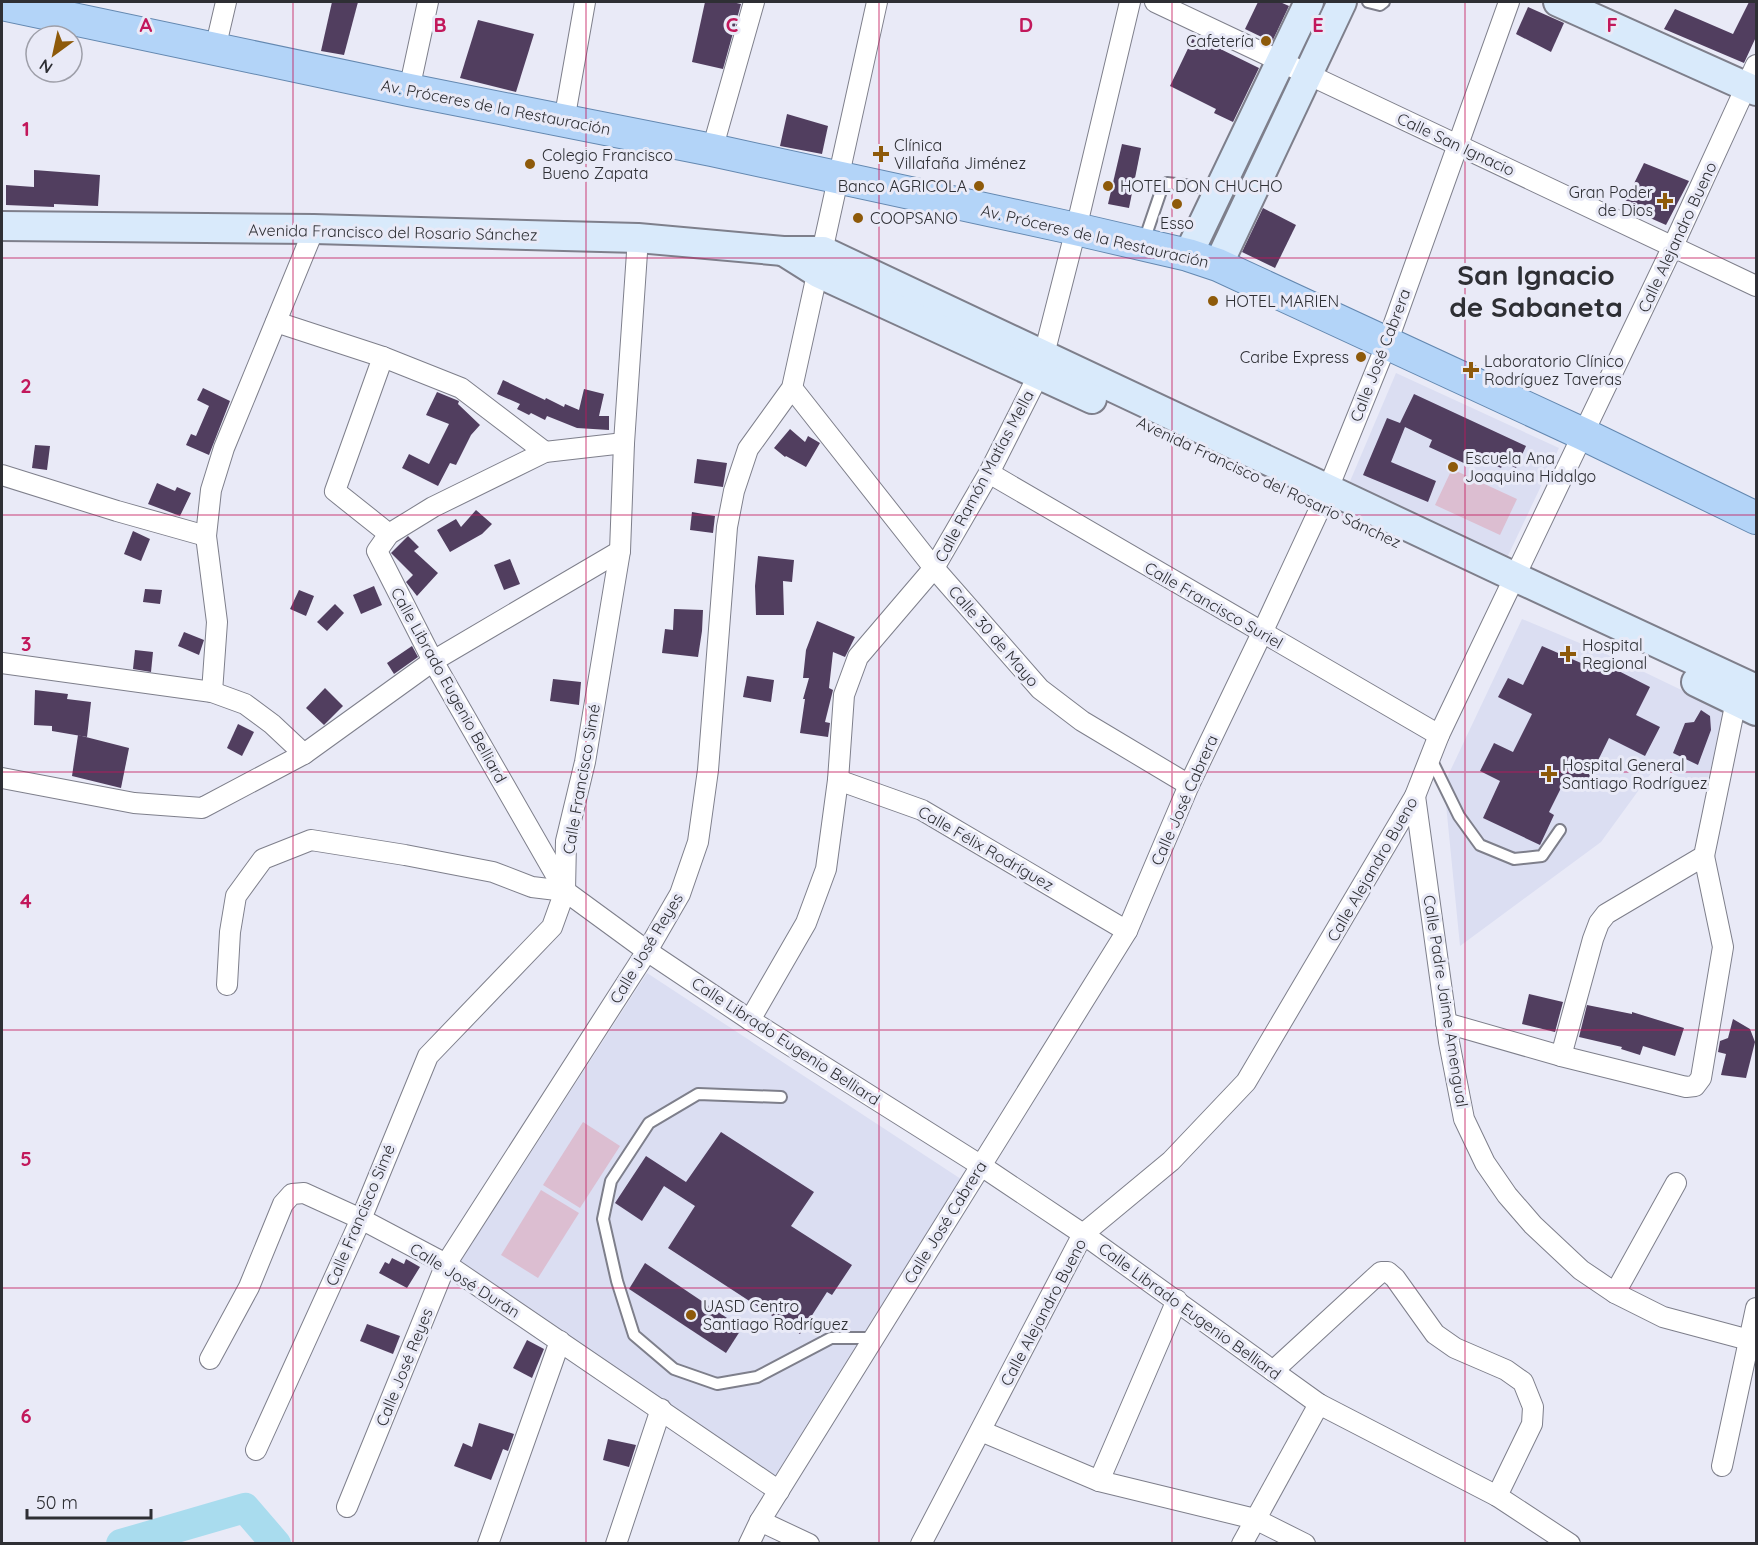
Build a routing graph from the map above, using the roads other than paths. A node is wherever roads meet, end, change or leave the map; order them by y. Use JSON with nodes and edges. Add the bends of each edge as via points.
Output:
{"nodes":[{"id":1,"x":226,"y":2,"type":"edge"},
{"id":2,"x":428,"y":2,"type":"edge"},
{"id":3,"x":585,"y":2,"type":"edge"},
{"id":4,"x":753,"y":2,"type":"edge"},
{"id":5,"x":877,"y":2,"type":"edge"},
{"id":6,"x":1130,"y":2,"type":"edge"},
{"id":7,"x":1155,"y":2,"type":"edge"},
{"id":8,"x":1308,"y":2,"type":"edge"},
{"id":9,"x":1342,"y":2,"type":"edge"},
{"id":10,"x":1368,"y":2,"type":"edge"},
{"id":11,"x":1384,"y":2,"type":"edge"},
{"id":12,"x":1509,"y":2,"type":"edge"},
{"id":13,"x":1558,"y":2,"type":"edge"},
{"id":14,"x":2,"y":4,"type":"edge"},
{"id":15,"x":215,"y":49,"type":"junction"},
{"id":16,"x":1280,"y":62,"type":"junction"},
{"id":17,"x":1309,"y":74,"type":"junction"},
{"id":18,"x":1753,"y":81,"type":"edge"},
{"id":19,"x":409,"y":90,"type":"junction"},
{"id":20,"x":564,"y":121,"type":"junction"},
{"id":21,"x":1458,"y":145,"type":"junction"},
{"id":22,"x":712,"y":150,"type":"junction"},
{"id":23,"x":837,"y":179,"type":"junction"},
{"id":24,"x":1219,"y":189,"type":"junction"},
{"id":25,"x":2,"y":226,"type":"edge"},
{"id":26,"x":314,"y":229,"type":"junction"},
{"id":27,"x":1076,"y":229,"type":"junction"},
{"id":28,"x":638,"y":238,"type":"junction"},
{"id":29,"x":1143,"y":244,"type":"junction"},
{"id":30,"x":1673,"y":246,"type":"junction"},
{"id":31,"x":1188,"y":255,"type":"junction"},
{"id":32,"x":820,"y":262,"type":"junction"},
{"id":33,"x":1218,"y":265,"type":"junction"},
{"id":34,"x":1756,"y":286,"type":"edge"},
{"id":35,"x":276,"y":322,"type":"junction"},
{"id":36,"x":1387,"y":343,"type":"junction"},
{"id":37,"x":383,"y":357,"type":"junction"},
{"id":38,"x":1042,"y":364,"type":"junction"},
{"id":39,"x":792,"y":388,"type":"junction"},
{"id":40,"x":1583,"y":434,"type":"junction"},
{"id":41,"x":624,"y":443,"type":"junction"},
{"id":42,"x":545,"y":452,"type":"junction"},
{"id":43,"x":989,"y":473,"type":"junction"},
{"id":44,"x":2,"y":474,"type":"edge"},
{"id":45,"x":1324,"y":498,"type":"junction"},
{"id":46,"x":1756,"y":518,"type":"edge"},
{"id":47,"x":389,"y":534,"type":"junction"},
{"id":48,"x":206,"y":537,"type":"junction"},
{"id":49,"x":620,"y":551,"type":"junction"},
{"id":50,"x":934,"y":568,"type":"junction"},
{"id":51,"x":1511,"y":585,"type":"junction"},
{"id":52,"x":1262,"y":633,"type":"junction"},
{"id":53,"x":433,"y":661,"type":"junction"},
{"id":54,"x":2,"y":663,"type":"edge"},
{"id":55,"x":212,"y":692,"type":"junction"},
{"id":56,"x":1750,"y":700,"type":"edge"},
{"id":57,"x":1439,"y":735,"type":"junction"},
{"id":58,"x":304,"y":754,"type":"junction"},
{"id":59,"x":1430,"y":757,"type":"junction"},
{"id":60,"x":2,"y":778,"type":"edge"},
{"id":61,"x":838,"y":780,"type":"junction"},
{"id":62,"x":1189,"y":785,"type":"junction"},
{"id":63,"x":1416,"y":796,"type":"junction"},
{"id":64,"x":1560,"y":830,"type":"dead end"},
{"id":65,"x":1704,"y":856,"type":"junction"},
{"id":66,"x":565,"y":891,"type":"junction"},
{"id":67,"x":1127,"y":931,"type":"junction"},
{"id":68,"x":647,"y":951,"type":"junction"},
{"id":69,"x":227,"y":985,"type":"dead end"},
{"id":70,"x":750,"y":1020,"type":"junction"},
{"id":71,"x":1446,"y":1023,"type":"junction"},
{"id":72,"x":1561,"y":1056,"type":"junction"},
{"id":73,"x":781,"y":1097,"type":"dead end"},
{"id":74,"x":980,"y":1165,"type":"junction"},
{"id":75,"x":1676,"y":1183,"type":"dead end"},
{"id":76,"x":361,"y":1219,"type":"junction"},
{"id":77,"x":1083,"y":1234,"type":"junction"},
{"id":78,"x":446,"y":1264,"type":"junction"},
{"id":79,"x":1615,"y":1293,"type":"junction"},
{"id":80,"x":1177,"y":1300,"type":"junction"},
{"id":81,"x":1756,"y":1308,"type":"edge"},
{"id":82,"x":874,"y":1338,"type":"junction"},
{"id":83,"x":1749,"y":1340,"type":"junction"},
{"id":84,"x":560,"y":1341,"type":"junction"},
{"id":85,"x":210,"y":1359,"type":"dead end"},
{"id":86,"x":1273,"y":1371,"type":"junction"},
{"id":87,"x":1319,"y":1404,"type":"junction"},
{"id":88,"x":661,"y":1409,"type":"junction"},
{"id":89,"x":981,"y":1431,"type":"junction"},
{"id":90,"x":256,"y":1450,"type":"dead end"},
{"id":91,"x":1722,"y":1466,"type":"dead end"},
{"id":92,"x":1099,"y":1480,"type":"junction"},
{"id":93,"x":779,"y":1491,"type":"junction"},
{"id":94,"x":1497,"y":1496,"type":"junction"},
{"id":95,"x":347,"y":1507,"type":"dead end"},
{"id":96,"x":1255,"y":1520,"type":"junction"},
{"id":97,"x":760,"y":1521,"type":"junction"},
{"id":98,"x":489,"y":1544,"type":"edge"},
{"id":99,"x":616,"y":1544,"type":"edge"},
{"id":100,"x":749,"y":1544,"type":"edge"},
{"id":101,"x":809,"y":1544,"type":"edge"},
{"id":102,"x":921,"y":1544,"type":"edge"},
{"id":103,"x":1242,"y":1544,"type":"edge"},
{"id":104,"x":1305,"y":1544,"type":"edge"},
{"id":105,"x":1570,"y":1544,"type":"edge"}],
"edges":[{"from":1,"to":15,"type":"street"},
{"from":2,"to":19,"type":"street"},
{"from":3,"to":20,"type":"street"},
{"from":4,"to":22,"type":"street"},
{"from":5,"to":23,"type":"street","name":"Calle José Reyes"},
{"from":6,"to":27,"type":"street","name":"Calle Ramón Matías Mella"},
{"from":7,"to":16,"type":"street","name":"Calle San Ignacio"},
{"from":8,"to":16,"type":"main road"},
{"from":9,"to":17,"type":"main road"},
{"from":10,"to":11,"type":"lane"},
{"from":12,"to":21,"type":"street","name":"Calle José Cabrera"},
{"from":13,"to":18,"type":"main road"},
{"from":14,"to":15,"type":"main road","name":"Av. Próceres de la Restauración"},
{"from":15,"to":19,"type":"main road","name":"Av. Próceres de la Restauración"},
{"from":16,"to":17,"type":"street","name":"Calle San Ignacio"},
{"from":16,"to":24,"type":"main road"},
{"from":17,"to":21,"type":"street","name":"Calle San Ignacio"},
{"from":17,"to":33,"type":"main road"},
{"from":18,"to":30,"type":"street","name":"Calle Alejandro Bueno"},
{"from":19,"to":20,"type":"main road","name":"Av. Próceres de la Restauración"},
{"from":20,"to":22,"type":"main road","name":"Av. Próceres de la Restauración"},
{"from":21,"to":30,"type":"street","name":"Calle San Ignacio"},
{"from":21,"to":36,"type":"street","name":"Calle José Cabrera"},
{"from":22,"to":23,"type":"main road","name":"Av. Próceres de la Restauración"},
{"from":23,"to":27,"type":"main road","name":"Av. Próceres de la Restauración"},
{"from":23,"to":32,"type":"street","name":"Calle José Reyes"},
{"from":24,"to":29,"type":"lane","via":[[1167,183]]},
{"from":24,"to":31,"type":"main road"},
{"from":25,"to":26,"type":"main road","name":"Avenida Francisco del Rosario Sánchez"},
{"from":26,"to":28,"type":"main road","name":"Avenida Francisco del Rosario Sánchez"},
{"from":26,"to":35,"type":"street"},
{"from":27,"to":29,"type":"main road","name":"Av. Próceres de la Restauración"},
{"from":27,"to":38,"type":"street","name":"Calle Ramón Matías Mella"},
{"from":28,"to":32,"type":"main road","name":"Avenida Francisco del Rosario Sánchez","via":[[783,251]]},
{"from":28,"to":41,"type":"street","name":"Calle Francisco Simé"},
{"from":29,"to":31,"type":"main road","name":"Av. Próceres de la Restauración"},
{"from":30,"to":34,"type":"street","name":"Calle San Ignacio"},
{"from":30,"to":40,"type":"street","name":"Calle Alejandro Bueno"},
{"from":31,"to":33,"type":"main road","name":"Av. Próceres de la Restauración"},
{"from":32,"to":38,"type":"main road","name":"Avenida Francisco del Rosario Sánchez"},
{"from":32,"to":39,"type":"street","name":"Calle José Reyes"},
{"from":33,"to":36,"type":"main road","name":"Av. Próceres de la Restauración"},
{"from":35,"to":37,"type":"street"},
{"from":35,"to":48,"type":"street","via":[[224,448],[211,490]]},
{"from":36,"to":40,"type":"main road","name":"Av. Próceres de la Restauración"},
{"from":36,"to":45,"type":"street","name":"Calle José Cabrera"},
{"from":37,"to":42,"type":"street","via":[[461,388]]},
{"from":37,"to":47,"type":"street","via":[[335,491]]},
{"from":38,"to":43,"type":"street","name":"Calle Ramón Matías Mella"},
{"from":38,"to":45,"type":"main road","name":"Avenida Francisco del Rosario Sánchez"},
{"from":39,"to":50,"type":"street","name":"Calle 30 de Mayo"},
{"from":39,"to":68,"type":"street","name":"Calle José Reyes","via":[[748,449],[734,491],[727,527],[708,770],[698,842],[680,894]]},
{"from":40,"to":46,"type":"main road","name":"Av. Próceres de la Restauración"},
{"from":40,"to":51,"type":"street","name":"Calle Alejandro Bueno"},
{"from":41,"to":42,"type":"street"},
{"from":41,"to":49,"type":"street","name":"Calle Francisco Simé"},
{"from":42,"to":47,"type":"street","via":[[433,507]]},
{"from":43,"to":50,"type":"street","name":"Calle Ramón Matías Mella"},
{"from":43,"to":52,"type":"street","name":"Calle Francisco Suriel"},
{"from":44,"to":48,"type":"street"},
{"from":45,"to":51,"type":"main road","name":"Avenida Francisco del Rosario Sánchez"},
{"from":45,"to":52,"type":"street","name":"Calle José Cabrera"},
{"from":47,"to":53,"type":"street","name":"Calle Librado Eugenio Belliard","via":[[377,551]]},
{"from":48,"to":55,"type":"street","via":[[217,622]]},
{"from":49,"to":53,"type":"street"},
{"from":49,"to":66,"type":"street","name":"Calle Francisco Simé","via":[[585,762],[566,842]]},
{"from":50,"to":61,"type":"street","name":"Calle Ramón Matías Mella","via":[[858,657],[844,695]]},
{"from":50,"to":62,"type":"street","name":"Calle 30 de Mayo","via":[[1040,689],[1082,721]]},
{"from":51,"to":56,"type":"main road","name":"Avenida Francisco del Rosario Sánchez"},
{"from":51,"to":57,"type":"street","name":"Calle Alejandro Bueno"},
{"from":52,"to":57,"type":"street","name":"Calle Francisco Suriel"},
{"from":52,"to":62,"type":"street","name":"Calle José Cabrera"},
{"from":53,"to":58,"type":"street"},
{"from":53,"to":66,"type":"street","name":"Calle Librado Eugenio Belliard"},
{"from":54,"to":55,"type":"street"},
{"from":55,"to":58,"type":"street","via":[[245,704]]},
{"from":56,"to":65,"type":"street"},
{"from":57,"to":59,"type":"street","name":"Calle Alejandro Bueno"},
{"from":58,"to":60,"type":"street","via":[[202,808],[134,803]]},
{"from":59,"to":63,"type":"street","name":"Calle Alejandro Bueno"},
{"from":59,"to":64,"type":"lane","via":[[1459,816],[1480,845],[1514,858],[1542,856]]},
{"from":61,"to":67,"type":"street","name":"Calle Félix Rodríguez","via":[[922,810]]},
{"from":61,"to":70,"type":"street","name":"Calle Ramón Matías Mella","via":[[826,869],[806,923]]},
{"from":62,"to":67,"type":"street","name":"Calle José Cabrera"},
{"from":63,"to":71,"type":"street","name":"Calle Padre Jaime Amengual"},
{"from":63,"to":77,"type":"street","name":"Calle Alejandro Bueno","via":[[1246,1082],[1171,1161]]},
{"from":65,"to":72,"type":"street","via":[[1606,914],[1599,923]]},
{"from":65,"to":72,"type":"street","via":[[1723,946],[1701,1078],[1695,1086],[1686,1087]]},
{"from":66,"to":68,"type":"street","name":"Calle Librado Eugenio Belliard"},
{"from":66,"to":69,"type":"street","via":[[532,887],[493,872],[311,840],[263,859],[236,896]]},
{"from":66,"to":76,"type":"street","name":"Calle Francisco Simé","via":[[552,927],[428,1056]]},
{"from":67,"to":74,"type":"street","name":"Calle José Cabrera"},
{"from":68,"to":70,"type":"street","name":"Calle Librado Eugenio Belliard"},
{"from":68,"to":78,"type":"street","name":"Calle José Reyes"},
{"from":70,"to":74,"type":"street","name":"Calle Librado Eugenio Belliard"},
{"from":71,"to":72,"type":"street"},
{"from":71,"to":79,"type":"street","name":"Calle Padre Jaime Amengual","via":[[1464,1119],[1485,1163],[1533,1225],[1581,1270]]},
{"from":73,"to":82,"type":"lane","via":[[698,1094],[649,1123],[611,1181],[603,1219],[634,1335],[674,1369],[717,1384],[757,1377],[831,1338]]},
{"from":74,"to":77,"type":"street","name":"Calle Librado Eugenio Belliard"},
{"from":74,"to":82,"type":"street","name":"Calle José Cabrera"},
{"from":75,"to":79,"type":"street"},
{"from":76,"to":78,"type":"street","name":"Calle José Durán"},
{"from":76,"to":85,"type":"street","name":"Calle José Durán","via":[[304,1193],[292,1194],[283,1204],[249,1287]]},
{"from":76,"to":90,"type":"street","name":"Calle Francisco Simé"},
{"from":77,"to":80,"type":"street","name":"Calle Librado Eugenio Belliard"},
{"from":77,"to":89,"type":"street","name":"Calle Alejandro Bueno"},
{"from":78,"to":84,"type":"street","name":"Calle José Durán"},
{"from":78,"to":95,"type":"street","name":"Calle José Reyes"},
{"from":79,"to":83,"type":"street","name":"Calle Padre Jaime Amengual","via":[[1663,1317]]},
{"from":80,"to":86,"type":"street","name":"Calle Librado Eugenio Belliard"},
{"from":80,"to":92,"type":"street"},
{"from":81,"to":83,"type":"street"},
{"from":82,"to":93,"type":"street","name":"Calle José Cabrera"},
{"from":83,"to":91,"type":"street"},
{"from":84,"to":88,"type":"street","name":"Calle José Durán"},
{"from":84,"to":98,"type":"street"},
{"from":86,"to":87,"type":"street","name":"Calle Librado Eugenio Belliard"},
{"from":86,"to":94,"type":"street","via":[[1381,1272],[1388,1272],[1435,1334],[1523,1382],[1533,1407],[1532,1424]]},
{"from":87,"to":94,"type":"street","name":"Calle Librado Eugenio Belliard"},
{"from":87,"to":96,"type":"street"},
{"from":88,"to":93,"type":"street","name":"Calle José Durán"},
{"from":88,"to":99,"type":"street"},
{"from":89,"to":92,"type":"street"},
{"from":89,"to":102,"type":"street","name":"Calle Alejandro Bueno"},
{"from":92,"to":96,"type":"street"},
{"from":93,"to":97,"type":"street","name":"Calle José Cabrera"},
{"from":94,"to":105,"type":"street","name":"Calle Librado Eugenio Belliard"},
{"from":96,"to":103,"type":"street"},
{"from":96,"to":104,"type":"street"},
{"from":97,"to":100,"type":"street","name":"Calle José Cabrera"},
{"from":97,"to":101,"type":"street"}]}
